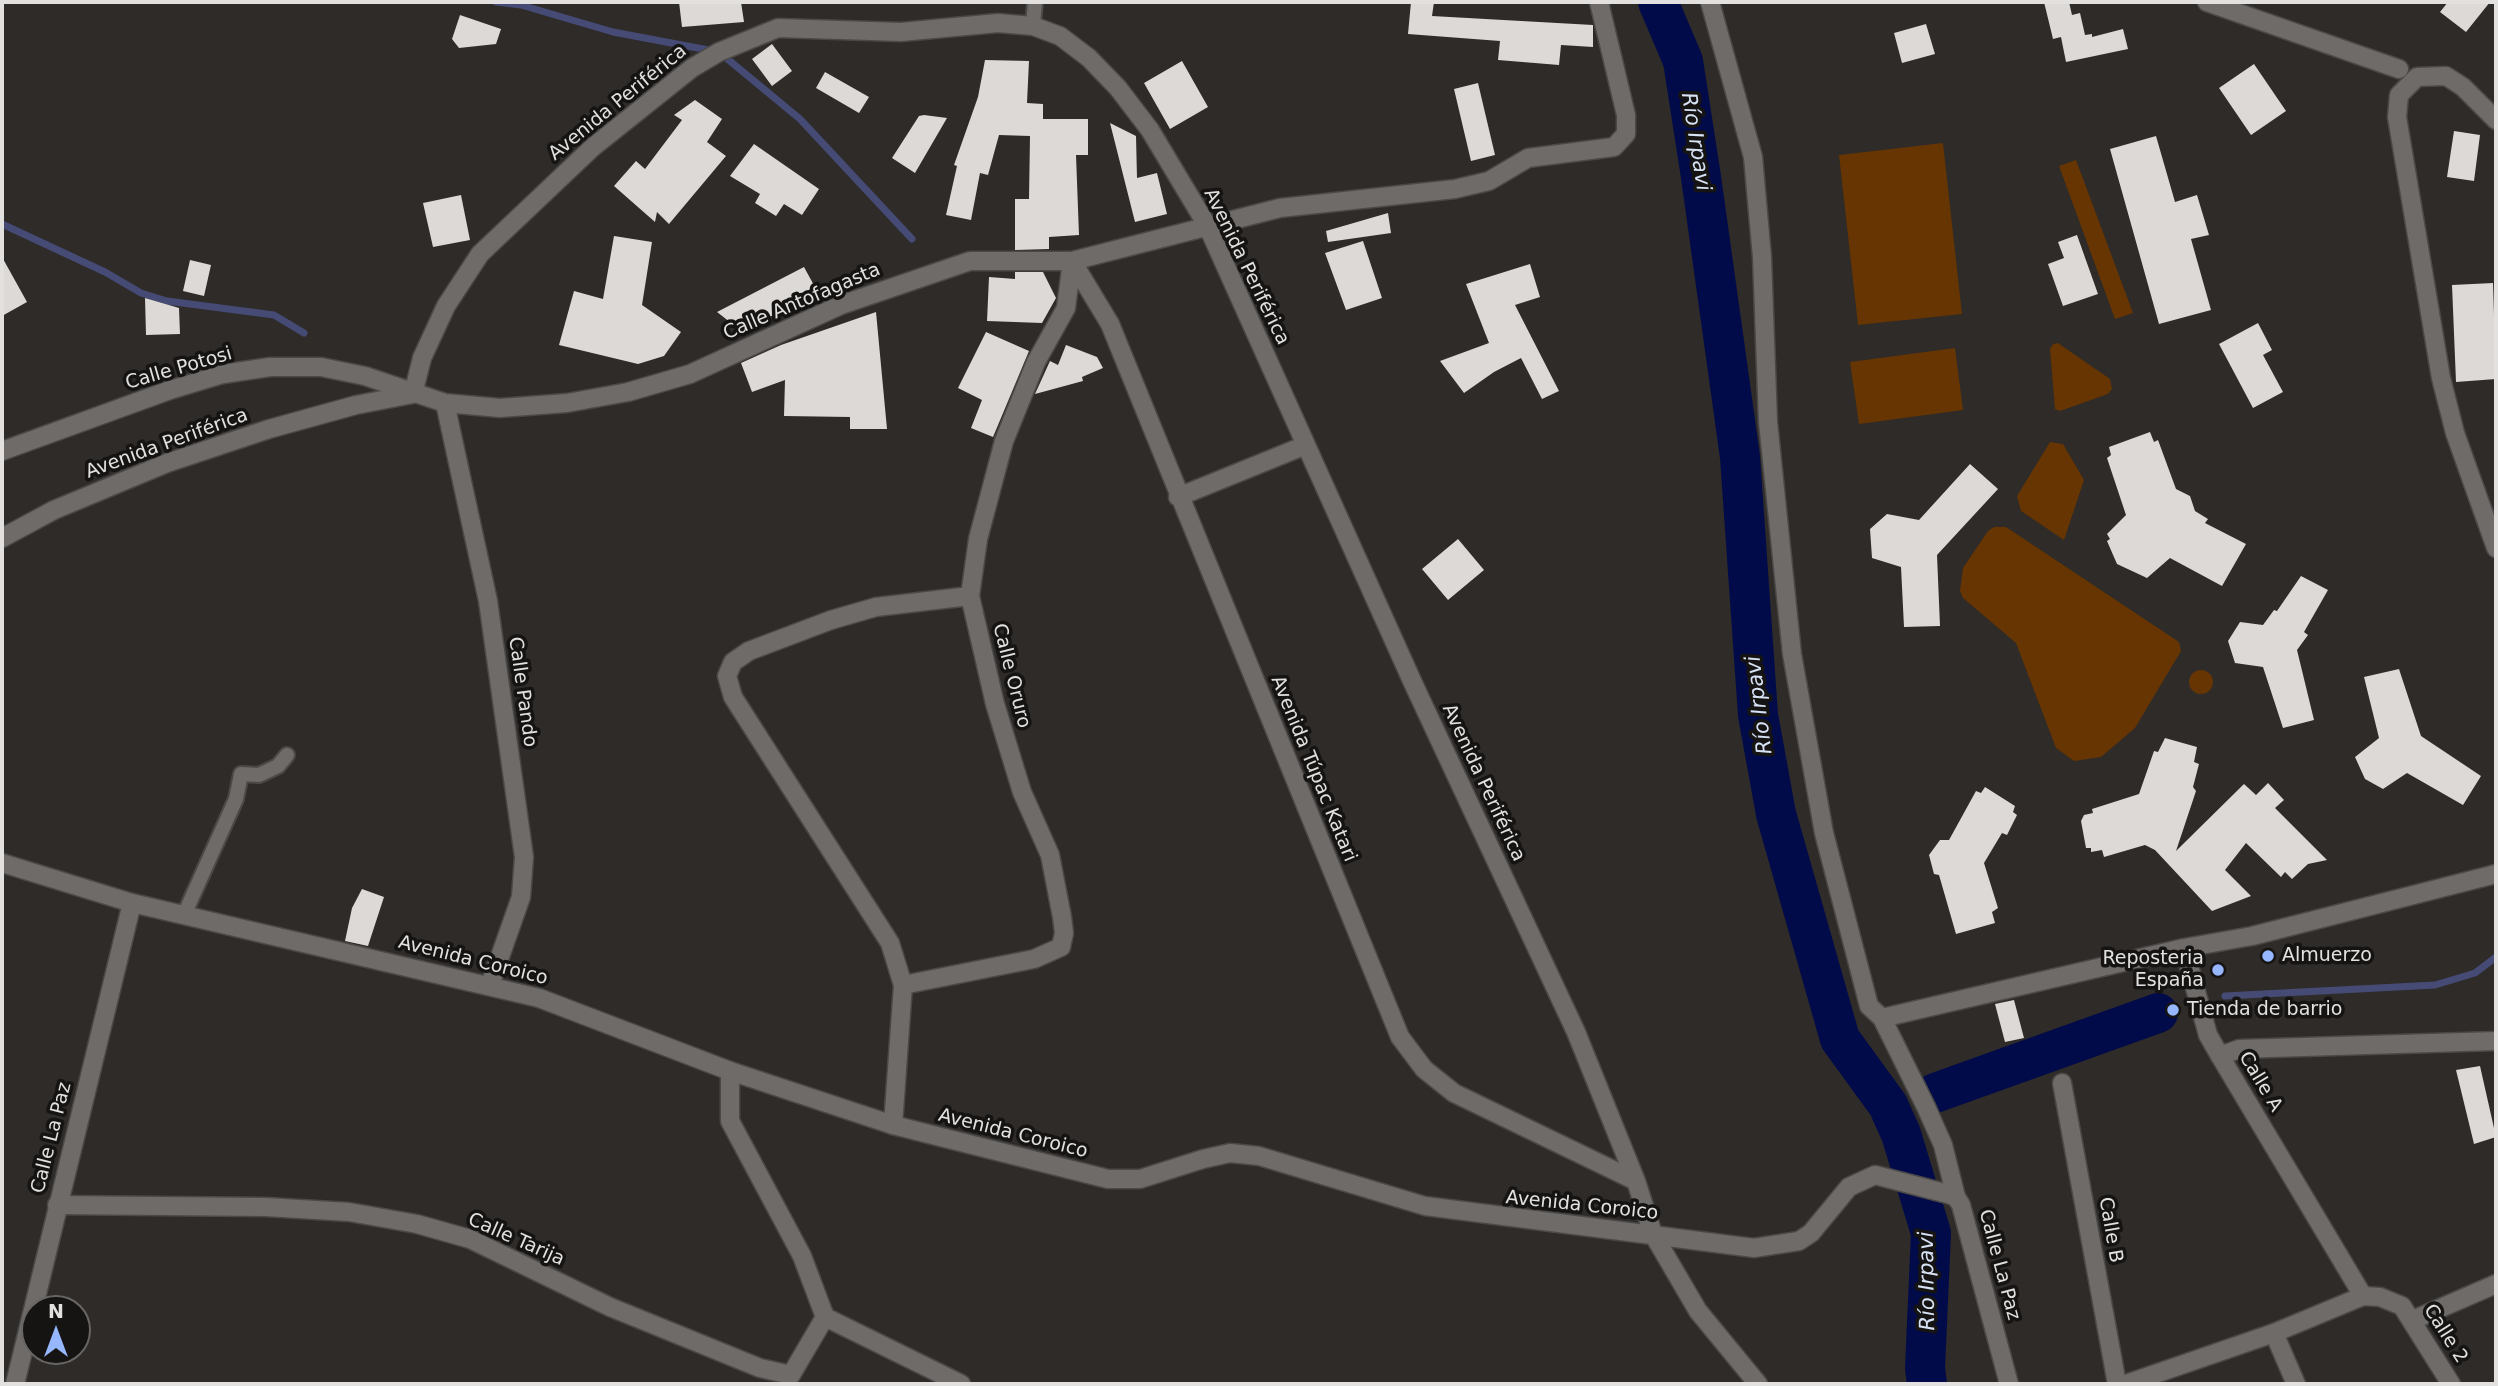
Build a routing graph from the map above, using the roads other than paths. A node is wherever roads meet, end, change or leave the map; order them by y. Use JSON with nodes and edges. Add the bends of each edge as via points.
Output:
{"nodes":[{"id":1,"x":1035,"y":2,"type":"edge"},
{"id":2,"x":1599,"y":2,"type":"edge"},
{"id":3,"x":1710,"y":2,"type":"edge"},
{"id":4,"x":2207,"y":2,"type":"edge"},
{"id":5,"x":1033,"y":26,"type":"junction"},
{"id":6,"x":2399,"y":69,"type":"dead end"},
{"id":7,"x":2496,"y":120,"type":"edge"},
{"id":8,"x":1208,"y":227,"type":"junction"},
{"id":9,"x":1072,"y":261,"type":"junction"},
{"id":10,"x":413,"y":394,"type":"junction"},
{"id":11,"x":445,"y":403,"type":"junction"},
{"id":12,"x":1306,"y":445,"type":"junction"},
{"id":13,"x":2,"y":452,"type":"edge"},
{"id":14,"x":1178,"y":497,"type":"junction"},
{"id":15,"x":2,"y":538,"type":"edge"},
{"id":16,"x":2496,"y":548,"type":"edge"},
{"id":17,"x":970,"y":596,"type":"junction"},
{"id":18,"x":287,"y":755,"type":"dead end"},
{"id":19,"x":2,"y":863,"type":"edge"},
{"id":20,"x":2496,"y":874,"type":"edge"},
{"id":21,"x":132,"y":903,"type":"junction"},
{"id":22,"x":184,"y":915,"type":"junction"},
{"id":23,"x":2184,"y":948,"type":"junction"},
{"id":24,"x":490,"y":985,"type":"junction"},
{"id":25,"x":903,"y":985,"type":"junction"},
{"id":26,"x":1882,"y":1018,"type":"junction"},
{"id":27,"x":2496,"y":1041,"type":"edge"},
{"id":28,"x":2220,"y":1056,"type":"junction"},
{"id":29,"x":730,"y":1071,"type":"junction"},
{"id":30,"x":2062,"y":1083,"type":"dead end"},
{"id":31,"x":893,"y":1125,"type":"junction"},
{"id":32,"x":1636,"y":1181,"type":"junction"},
{"id":33,"x":1948,"y":1195,"type":"junction"},
{"id":34,"x":57,"y":1205,"type":"junction"},
{"id":35,"x":1653,"y":1234,"type":"junction"},
{"id":36,"x":2496,"y":1284,"type":"edge"},
{"id":37,"x":2363,"y":1296,"type":"junction"},
{"id":38,"x":825,"y":1317,"type":"junction"},
{"id":39,"x":2413,"y":1320,"type":"junction"},
{"id":40,"x":2274,"y":1333,"type":"junction"},
{"id":41,"x":791,"y":1380,"type":"edge"},
{"id":42,"x":15,"y":1384,"type":"edge"},
{"id":43,"x":961,"y":1384,"type":"edge"},
{"id":44,"x":1758,"y":1384,"type":"edge"},
{"id":45,"x":2009,"y":1384,"type":"edge"},
{"id":46,"x":2117,"y":1384,"type":"edge"},
{"id":47,"x":2126,"y":1384,"type":"edge"},
{"id":48,"x":2296,"y":1384,"type":"edge"},
{"id":49,"x":2451,"y":1384,"type":"edge"}],
"edges":[{"from":1,"to":5,"type":"lane"},
{"from":2,"to":8,"type":"street","name":"Calle Antofagasta","via":[[1626,115],[1626,134],[1614,147],[1528,158],[1489,181],[1455,189],[1280,208]]},
{"from":3,"to":26,"type":"street","name":"Calle La Paz","via":[[1753,157],[1768,422],[1792,654],[1824,833],[1869,1006]]},
{"from":4,"to":6,"type":"street"},
{"from":5,"to":8,"type":"street","name":"Avenida Periférica","via":[[1070,43],[1118,88],[1150,130]]},
{"from":5,"to":10,"type":"street","name":"Avenida Periférica","via":[[999,23],[901,32],[778,28],[692,68],[593,147],[480,254],[446,306],[422,358]]},
{"from":7,"to":16,"type":"street","via":[[2446,76],[2417,77],[2399,95],[2397,117],[2441,378],[2455,433]]},
{"from":8,"to":9,"type":"street","name":"Calle Antofagasta"},
{"from":8,"to":12,"type":"street","name":"Avenida Periférica"},
{"from":9,"to":11,"type":"street","name":"Calle Antofagasta","via":[[970,261],[841,305],[690,374],[628,392],[500,408]]},
{"from":9,"to":14,"type":"street","name":"Avenida Túpac Katari","via":[[1110,324]]},
{"from":9,"to":17,"type":"street","name":"Calle Oruro","via":[[1066,308],[1036,362],[1004,441],[978,540]]},
{"from":10,"to":11,"type":"street","name":"Calle Antofagasta"},
{"from":10,"to":13,"type":"street","name":"Calle Potosi","via":[[366,376],[321,368],[258,369],[170,390]]},
{"from":10,"to":15,"type":"street","name":"Avenida Periférica","via":[[269,429],[167,463],[54,510]]},
{"from":11,"to":24,"type":"street","name":"Calle Pando","via":[[488,601],[524,857],[521,897]]},
{"from":12,"to":14,"type":"street"},
{"from":12,"to":32,"type":"street","name":"Avenida Periférica","via":[[1576,1032]]},
{"from":14,"to":32,"type":"street","name":"Avenida Túpac Katari","via":[[1400,1037],[1424,1069],[1454,1093]]},
{"from":17,"to":25,"type":"street","name":"Calle Oruro","via":[[1021,792],[1050,855],[1064,933],[1061,947],[1051,954]]},
{"from":17,"to":25,"type":"street","via":[[876,607],[831,620],[749,651],[733,662],[727,676],[733,697],[890,943]]},
{"from":18,"to":22,"type":"lane","via":[[278,766],[259,775],[241,774],[236,799]]},
{"from":19,"to":21,"type":"street","name":"Avenida Coroico"},
{"from":20,"to":23,"type":"street","via":[[2252,936]]},
{"from":21,"to":22,"type":"street","name":"Avenida Coroico"},
{"from":21,"to":34,"type":"street","name":"Calle La Paz"},
{"from":22,"to":24,"type":"street","name":"Avenida Coroico"},
{"from":23,"to":26,"type":"street"},
{"from":23,"to":28,"type":"street","via":[[2208,1035]]},
{"from":24,"to":29,"type":"street","name":"Avenida Coroico","via":[[539,998]]},
{"from":25,"to":31,"type":"street"},
{"from":26,"to":33,"type":"street","name":"Calle La Paz","via":[[1943,1145]]},
{"from":27,"to":28,"type":"street","name":"Calle A","via":[[2239,1048]]},
{"from":28,"to":37,"type":"street","name":"Calle A"},
{"from":29,"to":31,"type":"street","name":"Avenida Coroico"},
{"from":29,"to":38,"type":"street","via":[[730,1121],[802,1256]]},
{"from":30,"to":46,"type":"street","name":"Calle B"},
{"from":31,"to":35,"type":"street","name":"Avenida Coroico","via":[[1108,1179],[1140,1179],[1230,1153],[1259,1156],[1426,1206]]},
{"from":32,"to":35,"type":"street","name":"Avenida Periférica"},
{"from":33,"to":35,"type":"street","name":"Avenida Coroico","via":[[1875,1175],[1849,1187],[1811,1233],[1784,1245],[1754,1248]]},
{"from":33,"to":45,"type":"street","name":"Calle La Paz","via":[[1961,1205]]},
{"from":34,"to":41,"type":"street","name":"Calle Tarija","via":[[267,1207],[349,1212],[417,1224],[470,1239],[610,1307]]},
{"from":34,"to":42,"type":"street","name":"Calle La Paz"},
{"from":35,"to":44,"type":"street","name":"Avenida Periférica","via":[[1698,1311]]},
{"from":36,"to":39,"type":"street"},
{"from":37,"to":39,"type":"street","name":"Calle 2","via":[[2402,1306]]},
{"from":37,"to":40,"type":"street"},
{"from":38,"to":41,"type":"street","name":"Calle Tarija"},
{"from":38,"to":43,"type":"street"},
{"from":39,"to":49,"type":"street","name":"Calle 2"},
{"from":40,"to":47,"type":"street"},
{"from":40,"to":48,"type":"street"}]}
